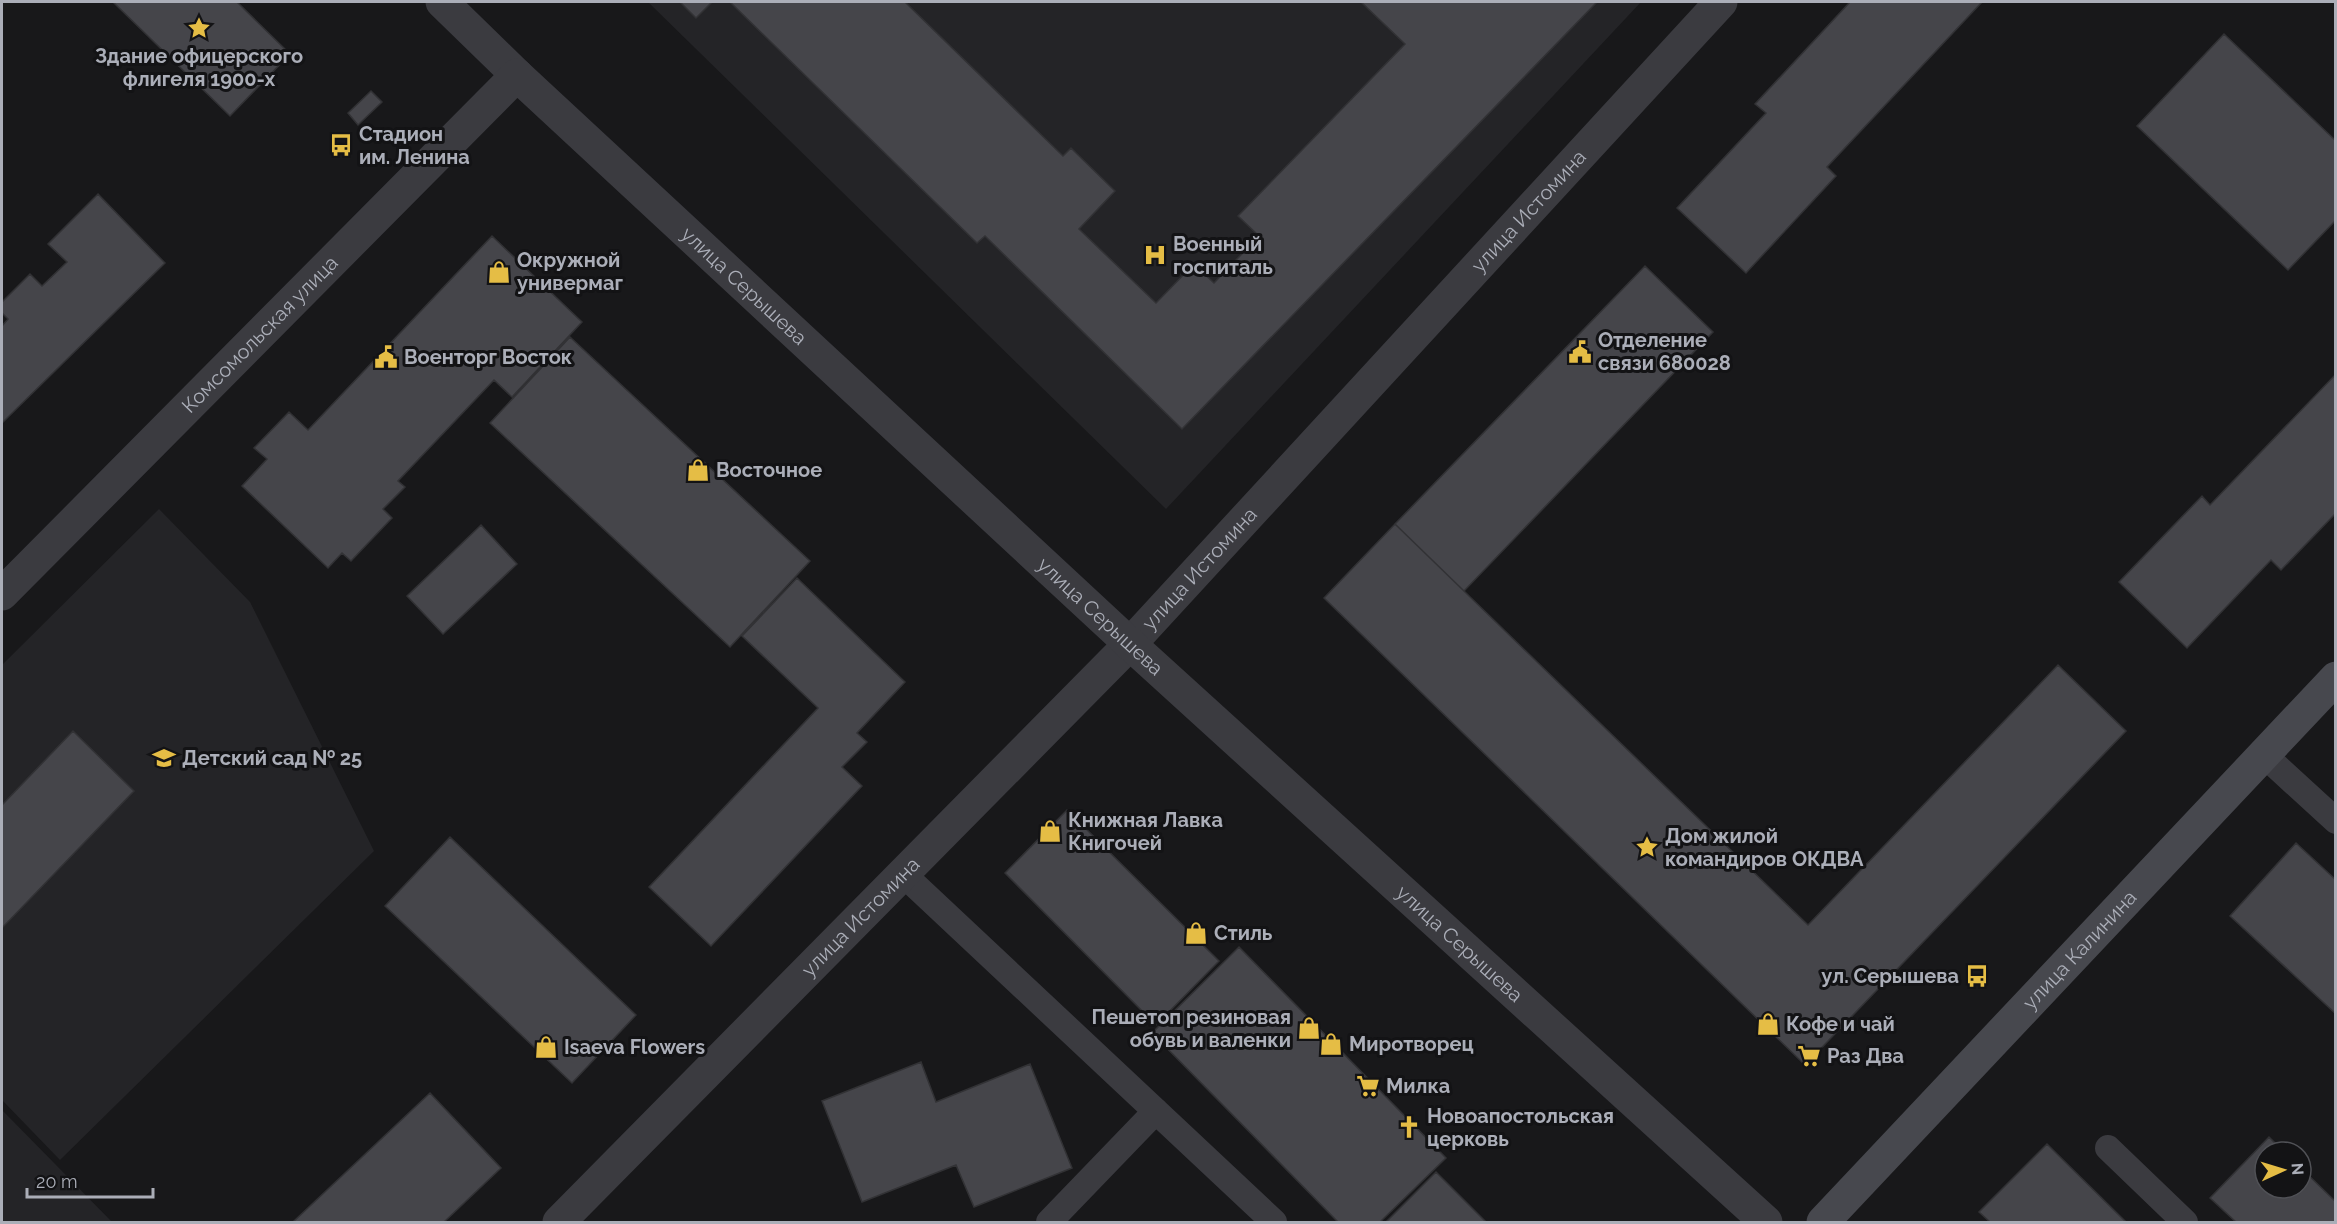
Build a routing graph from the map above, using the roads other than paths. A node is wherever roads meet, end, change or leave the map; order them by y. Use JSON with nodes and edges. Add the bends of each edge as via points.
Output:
{"nodes":[{"id":1,"x":442,"y":2,"type":"edge"},
{"id":2,"x":1721,"y":2,"type":"edge"},
{"id":3,"x":517,"y":75,"type":"junction"},
{"id":4,"x":2,"y":594,"type":"edge"},
{"id":5,"x":1130,"y":644,"type":"junction"},
{"id":6,"x":2336,"y":678,"type":"edge"},
{"id":7,"x":2264,"y":755,"type":"junction"},
{"id":8,"x":2336,"y":821,"type":"edge"},
{"id":9,"x":903,"y":874,"type":"junction"},
{"id":10,"x":1156,"y":1111,"type":"junction"},
{"id":11,"x":2108,"y":1148,"type":"dead end"},
{"id":12,"x":559,"y":1222,"type":"edge"},
{"id":13,"x":1049,"y":1222,"type":"edge"},
{"id":14,"x":1274,"y":1222,"type":"edge"},
{"id":15,"x":1766,"y":1222,"type":"edge"},
{"id":16,"x":1823,"y":1222,"type":"edge"},
{"id":17,"x":2185,"y":1222,"type":"edge"}],
"edges":[{"from":1,"to":3,"type":"street","name":"улица Серышева"},
{"from":2,"to":5,"type":"street","name":"улица Истомина"},
{"from":3,"to":4,"type":"street","name":"Комсомольская улица"},
{"from":3,"to":5,"type":"street","name":"улица Серышева"},
{"from":5,"to":9,"type":"street","name":"улица Истомина"},
{"from":5,"to":15,"type":"street","name":"улица Серышева"},
{"from":6,"to":7,"type":"main road","name":"улица Калинина"},
{"from":7,"to":8,"type":"lane"},
{"from":7,"to":16,"type":"main road","name":"улица Калинина"},
{"from":9,"to":10,"type":"lane"},
{"from":9,"to":12,"type":"street","name":"улица Истомина"},
{"from":10,"to":13,"type":"lane"},
{"from":10,"to":14,"type":"lane"},
{"from":11,"to":17,"type":"lane"}]}
